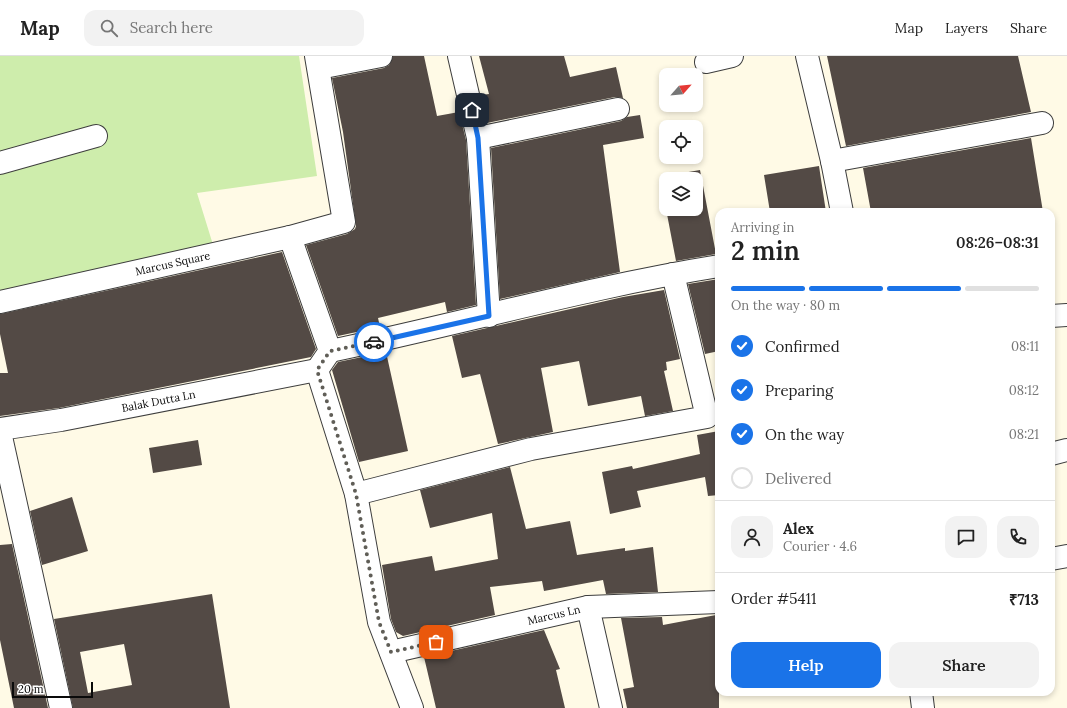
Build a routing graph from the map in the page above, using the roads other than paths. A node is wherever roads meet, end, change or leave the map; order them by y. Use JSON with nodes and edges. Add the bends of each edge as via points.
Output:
{"nodes":[{"id":1,"x":381,"y":56,"type":"edge"},
{"id":2,"x":459,"y":56,"type":"edge"},
{"id":3,"x":732,"y":56,"type":"edge"},
{"id":4,"x":807,"y":56,"type":"edge"},
{"id":5,"x":318,"y":62,"type":"edge"},
{"id":6,"x":706,"y":62,"type":"dead end"},
{"id":7,"x":618,"y":109,"type":"dead end"},
{"id":8,"x":1042,"y":123,"type":"dead end"},
{"id":9,"x":96,"y":136,"type":"dead end"},
{"id":10,"x":478,"y":138,"type":"junction"},
{"id":11,"x":832,"y":161,"type":"junction"},
{"id":12,"x":0,"y":163,"type":"edge"},
{"id":13,"x":841,"y":208,"type":"edge"},
{"id":14,"x":290,"y":237,"type":"junction"},
{"id":15,"x":715,"y":267,"type":"edge"},
{"id":16,"x":673,"y":274,"type":"junction"},
{"id":17,"x":0,"y":302,"type":"edge"},
{"id":18,"x":1067,"y":315,"type":"edge"},
{"id":19,"x":489,"y":316,"type":"junction"},
{"id":20,"x":1055,"y":316,"type":"edge"},
{"id":21,"x":330,"y":351,"type":"junction"},
{"id":22,"x":317,"y":370,"type":"junction"},
{"id":23,"x":0,"y":431,"type":"edge"},
{"id":24,"x":1067,"y":450,"type":"edge"},
{"id":25,"x":1055,"y":453,"type":"edge"},
{"id":26,"x":356,"y":494,"type":"junction"},
{"id":27,"x":1067,"y":556,"type":"edge"},
{"id":28,"x":1055,"y":558,"type":"edge"},
{"id":29,"x":715,"y":602,"type":"edge"},
{"id":30,"x":588,"y":607,"type":"junction"},
{"id":31,"x":391,"y":652,"type":"junction"},
{"id":32,"x":922,"y":696,"type":"edge"},
{"id":33,"x":61,"y":708,"type":"edge"},
{"id":34,"x":411,"y":708,"type":"edge"},
{"id":35,"x":611,"y":708,"type":"edge"},
{"id":36,"x":924,"y":708,"type":"edge"}],
"edges":[{"from":1,"to":5,"type":"street"},
{"from":2,"to":10,"type":"street"},
{"from":3,"to":6,"type":"street"},
{"from":4,"to":11,"type":"street"},
{"from":5,"to":14,"type":"street","name":"Marcus Square","via":[[344,222]]},
{"from":7,"to":10,"type":"street"},
{"from":8,"to":11,"type":"street"},
{"from":9,"to":12,"type":"street"},
{"from":10,"to":19,"type":"street"},
{"from":11,"to":13,"type":"street"},
{"from":14,"to":17,"type":"street","name":"Marcus Square"},
{"from":14,"to":21,"type":"street"},
{"from":15,"to":16,"type":"street"},
{"from":16,"to":19,"type":"street"},
{"from":16,"to":26,"type":"street","via":[[707,416],[531,449]]},
{"from":18,"to":20,"type":"street"},
{"from":19,"to":21,"type":"street"},
{"from":21,"to":22,"type":"street"},
{"from":22,"to":23,"type":"street","name":"Balak Dutta Ln"},
{"from":22,"to":26,"type":"street"},
{"from":23,"to":33,"type":"street"},
{"from":24,"to":25,"type":"street"},
{"from":26,"to":31,"type":"street","via":[[379,622]]},
{"from":27,"to":28,"type":"street"},
{"from":29,"to":30,"type":"street","name":"Marcus Ln"},
{"from":30,"to":31,"type":"street","name":"Marcus Ln"},
{"from":30,"to":35,"type":"street"},
{"from":31,"to":34,"type":"street"},
{"from":32,"to":36,"type":"street"}]}
